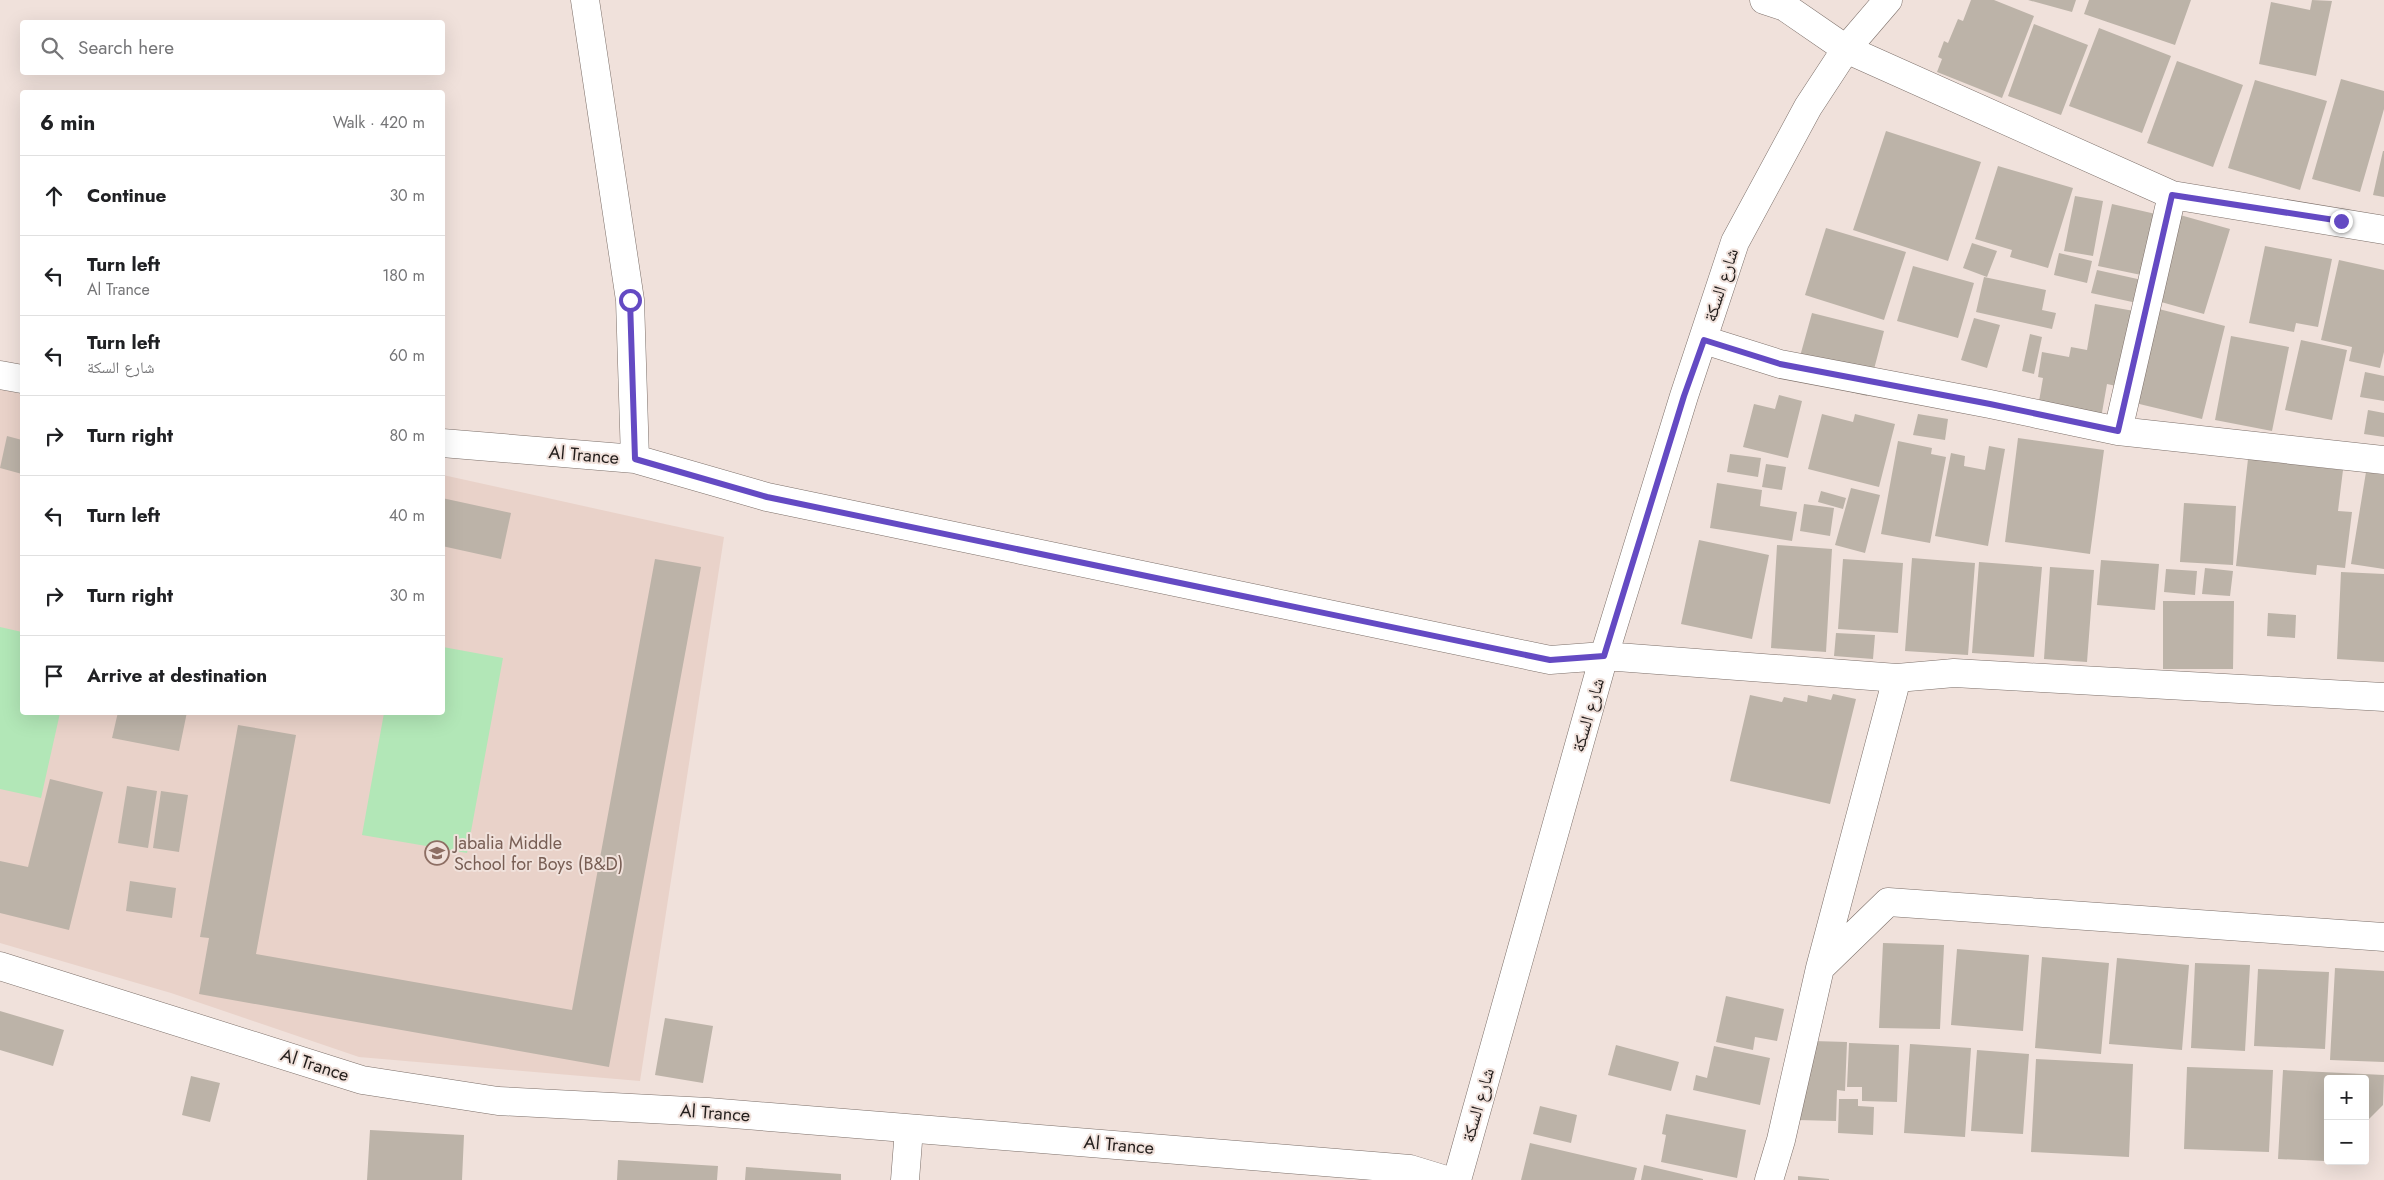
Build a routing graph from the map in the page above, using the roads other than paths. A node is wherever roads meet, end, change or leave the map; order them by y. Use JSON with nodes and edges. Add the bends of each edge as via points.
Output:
{"nodes":[{"id":1,"x":585,"y":0,"type":"edge"},
{"id":2,"x":1764,"y":0,"type":"edge"},
{"id":3,"x":1888,"y":0,"type":"edge"},
{"id":4,"x":1846,"y":49,"type":"junction"},
{"id":5,"x":2172,"y":195,"type":"junction"},
{"id":6,"x":2384,"y":230,"type":"edge"},
{"id":7,"x":1704,"y":340,"type":"junction"},
{"id":8,"x":0,"y":375,"type":"edge"},
{"id":9,"x":20,"y":379,"type":"edge"},
{"id":10,"x":2118,"y":431,"type":"junction"},
{"id":11,"x":445,"y":443,"type":"edge"},
{"id":12,"x":635,"y":459,"type":"junction"},
{"id":13,"x":2384,"y":460,"type":"edge"},
{"id":14,"x":1604,"y":656,"type":"junction"},
{"id":15,"x":1897,"y":678,"type":"junction"},
{"id":16,"x":2384,"y":697,"type":"edge"},
{"id":17,"x":2384,"y":937,"type":"edge"},
{"id":18,"x":0,"y":966,"type":"edge"},
{"id":19,"x":1820,"y":968,"type":"junction"},
{"id":20,"x":909,"y":1129,"type":"junction"},
{"id":21,"x":905,"y":1180,"type":"edge"},
{"id":22,"x":1446,"y":1180,"type":"edge"},
{"id":23,"x":1457,"y":1180,"type":"edge"},
{"id":24,"x":1769,"y":1180,"type":"edge"}],
"edges":[{"from":1,"to":12,"type":"street","via":[[630,300]]},
{"from":2,"to":4,"type":"street","via":[[1785,7]]},
{"from":3,"to":4,"type":"street","name":"شارع السكة"},
{"from":4,"to":5,"type":"street"},
{"from":4,"to":7,"type":"street","name":"شارع السكة","via":[[1808,107],[1735,242]]},
{"from":5,"to":6,"type":"street"},
{"from":5,"to":10,"type":"street"},
{"from":7,"to":10,"type":"street","via":[[1780,364]]},
{"from":7,"to":14,"type":"street","name":"شارع السكة"},
{"from":8,"to":9,"type":"street"},
{"from":10,"to":13,"type":"street"},
{"from":11,"to":12,"type":"street","name":"Al Trance"},
{"from":12,"to":14,"type":"street","name":"Al Trance","via":[[767,497],[1550,660]]},
{"from":14,"to":15,"type":"street","name":"Al Trance"},
{"from":14,"to":23,"type":"street","name":"شارع السكة"},
{"from":15,"to":16,"type":"street","name":"Al Trance","via":[[1954,673]]},
{"from":15,"to":19,"type":"street"},
{"from":17,"to":19,"type":"street","via":[[1888,902]]},
{"from":18,"to":20,"type":"street","name":"Al Trance","via":[[362,1080],[498,1101],[708,1112]]},
{"from":19,"to":24,"type":"street"},
{"from":20,"to":21,"type":"street"},
{"from":20,"to":22,"type":"street","name":"Al Trance","via":[[1410,1169]]}]}
